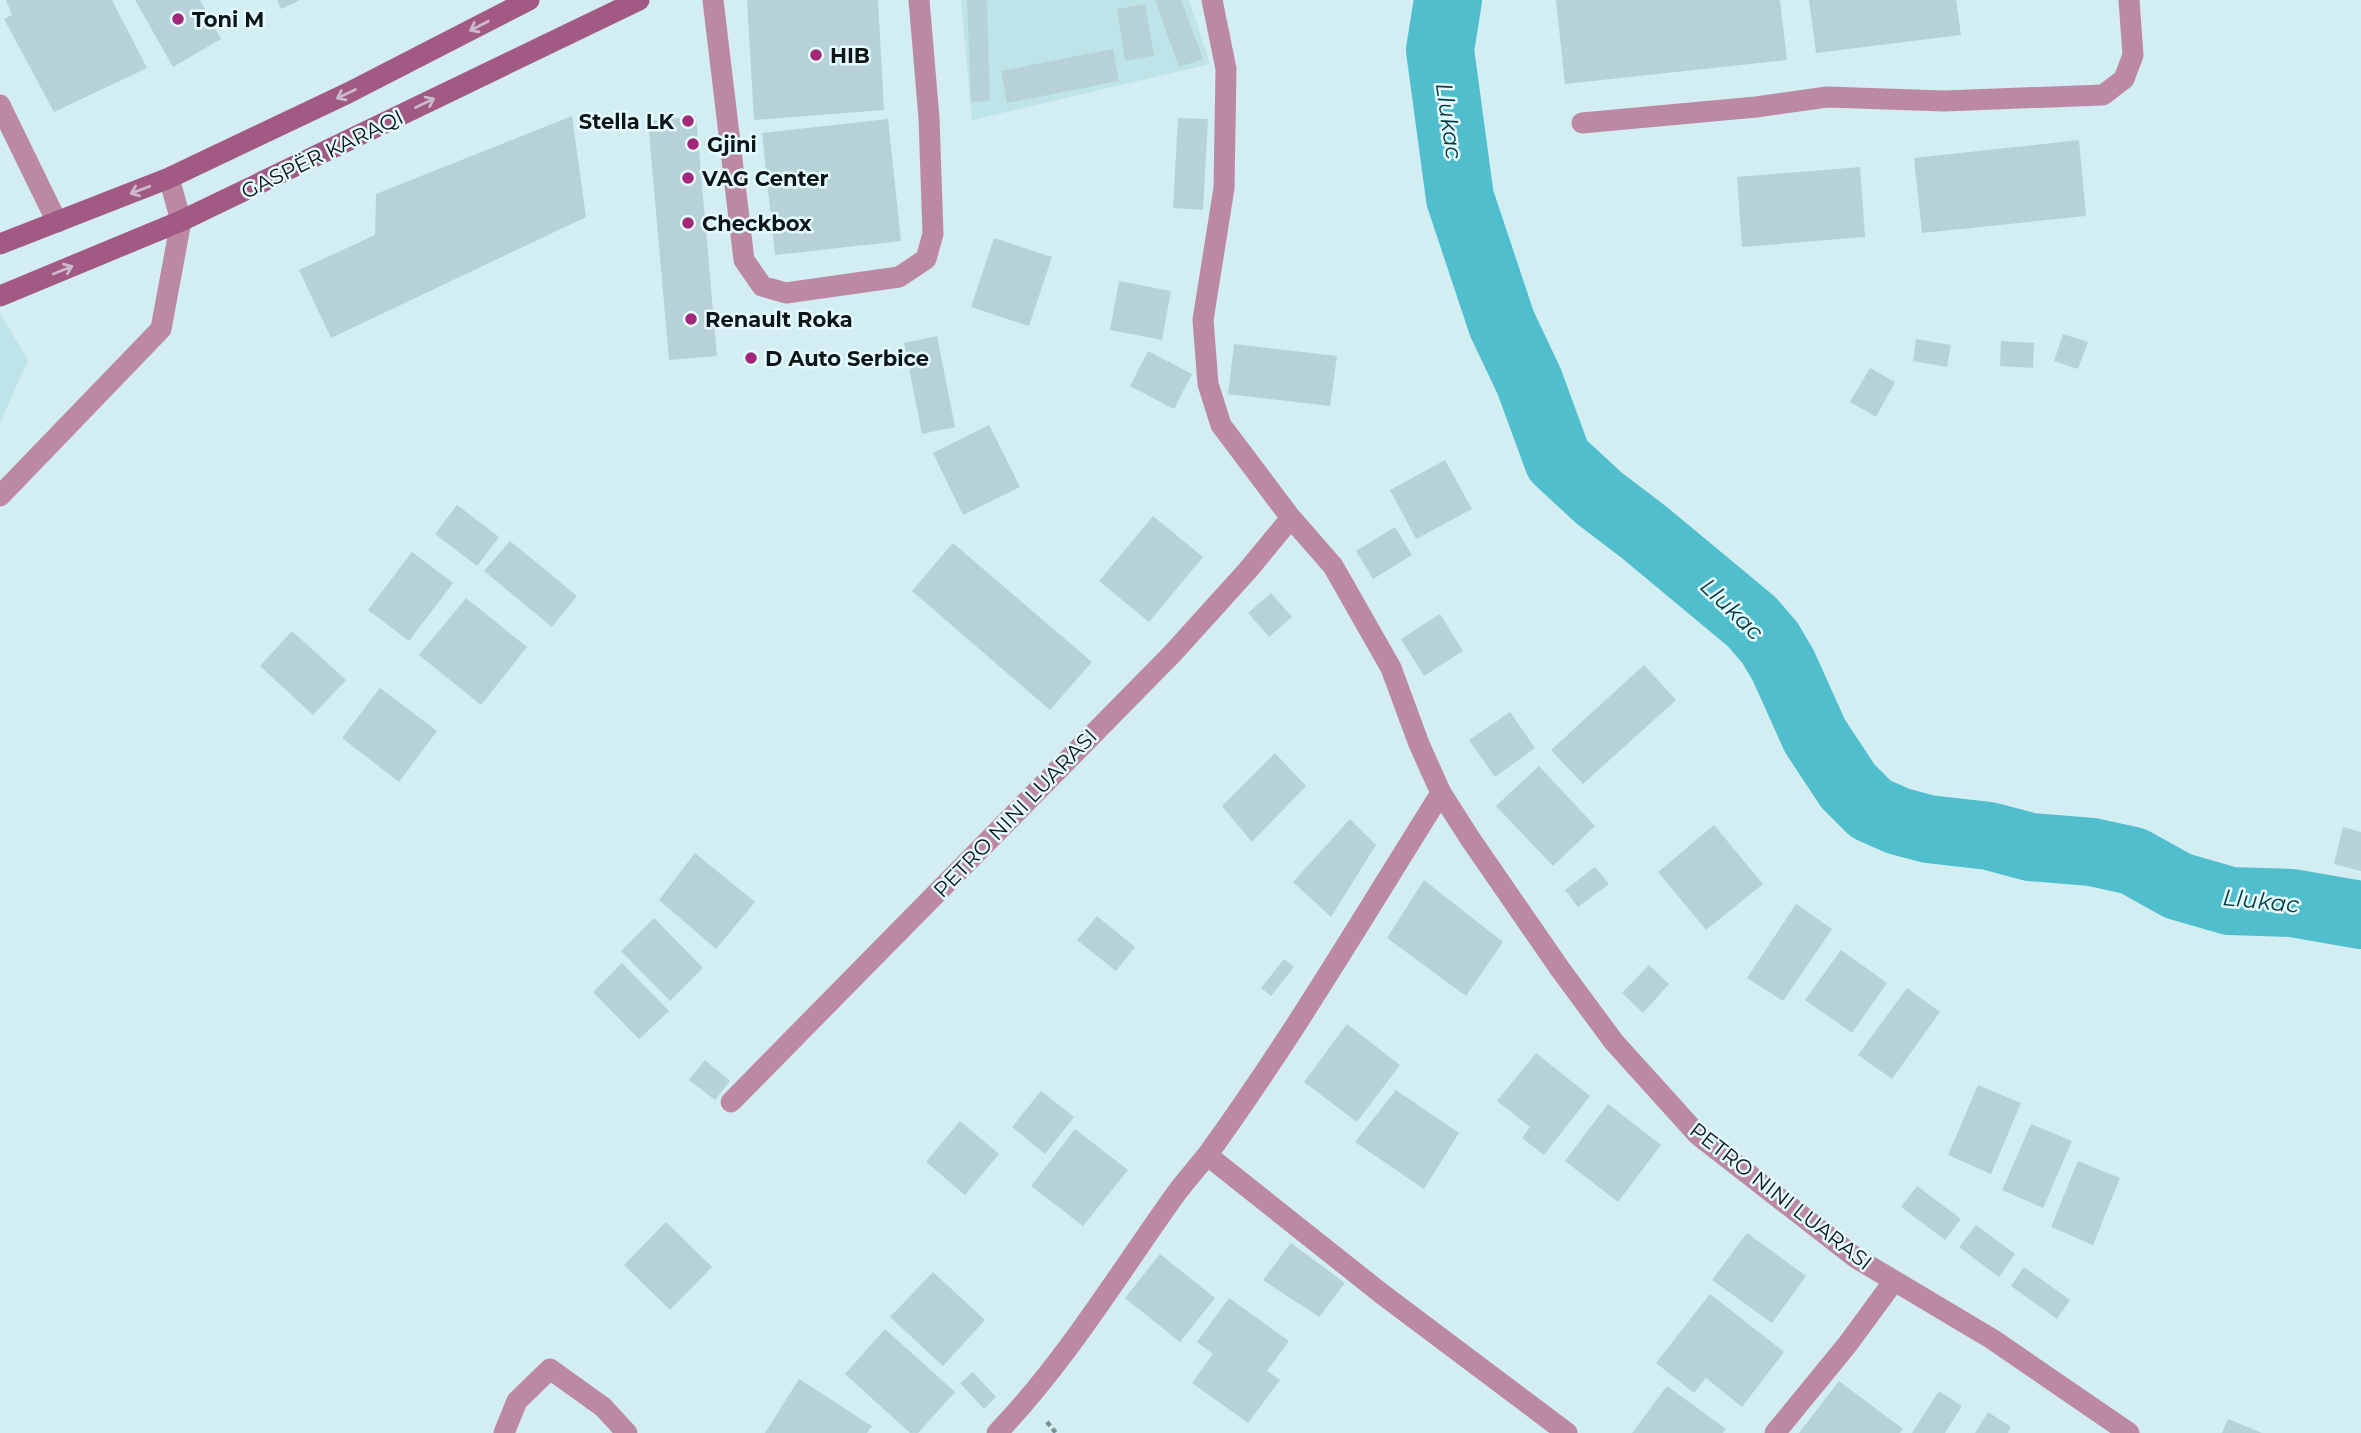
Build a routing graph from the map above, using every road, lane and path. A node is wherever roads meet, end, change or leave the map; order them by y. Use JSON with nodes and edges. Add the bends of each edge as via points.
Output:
{"nodes":[{"id":1,"x":529,"y":0,"type":"edge"},
{"id":2,"x":639,"y":0,"type":"edge"},
{"id":3,"x":713,"y":0,"type":"edge"},
{"id":4,"x":919,"y":0,"type":"edge"},
{"id":5,"x":1212,"y":0,"type":"edge"},
{"id":6,"x":2129,"y":0,"type":"edge"},
{"id":7,"x":0,"y":105,"type":"edge"},
{"id":8,"x":1582,"y":123,"type":"dead end"},
{"id":9,"x":169,"y":178,"type":"junction"},
{"id":10,"x":181,"y":221,"type":"junction"},
{"id":11,"x":57,"y":222,"type":"junction"},
{"id":12,"x":0,"y":244,"type":"edge"},
{"id":13,"x":0,"y":296,"type":"edge"},
{"id":14,"x":0,"y":496,"type":"edge"},
{"id":15,"x":1290,"y":517,"type":"junction"},
{"id":16,"x":1441,"y":793,"type":"junction"},
{"id":17,"x":731,"y":1102,"type":"dead end"},
{"id":18,"x":1207,"y":1155,"type":"junction"},
{"id":19,"x":1894,"y":1282,"type":"junction"},
{"id":20,"x":2118,"y":1430,"type":"edge"},
{"id":21,"x":504,"y":1433,"type":"edge"},
{"id":22,"x":627,"y":1433,"type":"edge"},
{"id":23,"x":997,"y":1433,"type":"edge"},
{"id":24,"x":1567,"y":1433,"type":"edge"},
{"id":25,"x":1775,"y":1433,"type":"edge"}],
"edges":[{"from":1,"to":9,"type":"main road","name":"GASPËR KARAQI","one_way":true},
{"from":10,"to":2,"type":"main road","name":"GASPËR KARAQI","one_way":true},
{"from":3,"to":4,"type":"street","via":[[744,260],[762,286],[786,293],[899,277],[926,259],[933,234]]},
{"from":5,"to":15,"type":"street","name":"PETRO NINI LUARASI","via":[[1226,69],[1224,188],[1203,320],[1208,384],[1221,425]]},
{"from":6,"to":8,"type":"street","via":[[2133,55],[2124,79],[2103,95],[1944,101],[1827,97]]},
{"from":7,"to":11,"type":"street"},
{"from":9,"to":10,"type":"street"},
{"from":9,"to":11,"type":"main road","name":"GASPËR KARAQI","one_way":true},
{"from":13,"to":10,"type":"main road","name":"GASPËR KARAQI","one_way":true},
{"from":10,"to":14,"type":"street","via":[[161,329]]},
{"from":11,"to":12,"type":"main road","name":"GASPËR KARAQI"},
{"from":15,"to":16,"type":"street","name":"PETRO NINI LUARASI","via":[[1333,566],[1391,668]]},
{"from":15,"to":17,"type":"street","name":"PETRO NINI LUARASI","via":[[1172,654]]},
{"from":16,"to":18,"type":"street"},
{"from":16,"to":19,"type":"street","name":"PETRO NINI LUARASI","via":[[1614,1042],[1698,1135],[1856,1258]]},
{"from":18,"to":23,"type":"street","via":[[1037,1389]]},
{"from":18,"to":24,"type":"street"},
{"from":19,"to":20,"type":"street","name":"PETRO NINI LUARASI","via":[[1992,1339]]},
{"from":19,"to":25,"type":"street"},
{"from":21,"to":22,"type":"street","via":[[517,1401],[550,1369],[603,1407]]}]}
